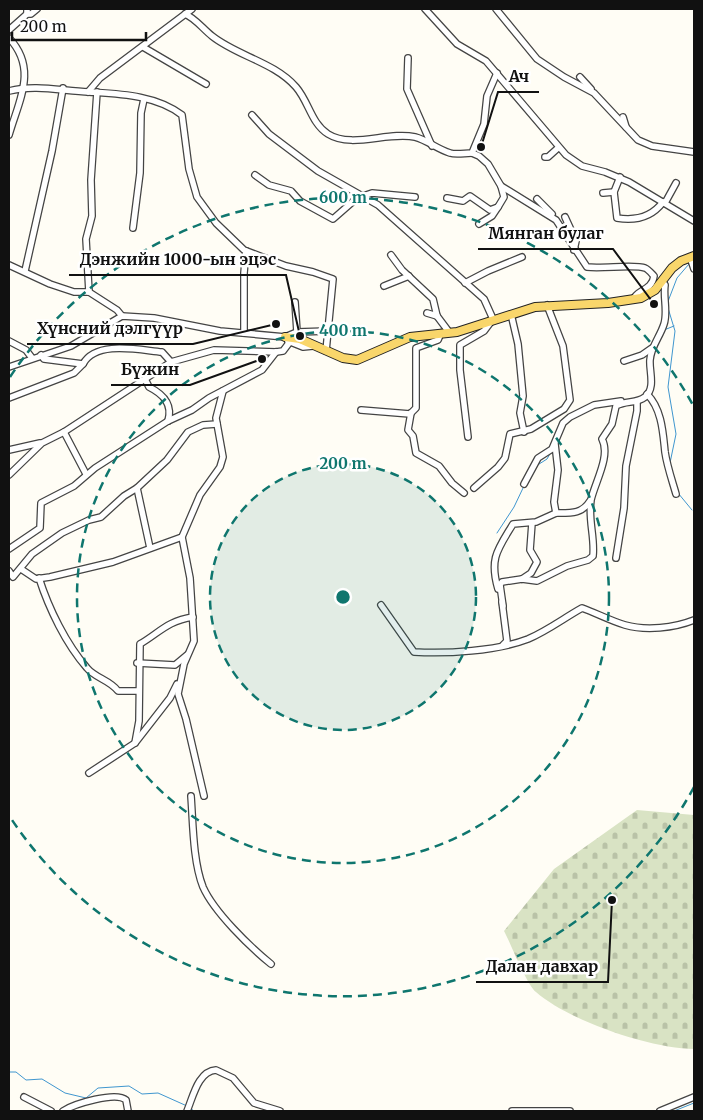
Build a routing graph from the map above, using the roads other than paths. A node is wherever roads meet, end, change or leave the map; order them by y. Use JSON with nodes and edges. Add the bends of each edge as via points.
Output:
{"nodes":[{"id":1,"x":37,"y":9,"type":"edge"},
{"id":2,"x":192,"y":9,"type":"edge"},
{"id":3,"x":425,"y":9,"type":"edge"},
{"id":4,"x":496,"y":9,"type":"edge"},
{"id":5,"x":27,"y":11,"type":"edge"},
{"id":6,"x":185,"y":14,"type":"junction"},
{"id":7,"x":9,"y":30,"type":"edge"},
{"id":8,"x":9,"y":38,"type":"edge"},
{"id":9,"x":143,"y":47,"type":"junction"},
{"id":10,"x":408,"y":58,"type":"dead end"},
{"id":11,"x":497,"y":73,"type":"junction"},
{"id":12,"x":580,"y":77,"type":"dead end"},
{"id":13,"x":206,"y":84,"type":"dead end"},
{"id":14,"x":22,"y":87,"type":"junction"},
{"id":15,"x":63,"y":88,"type":"junction"},
{"id":16,"x":9,"y":91,"type":"edge"},
{"id":17,"x":88,"y":92,"type":"junction"},
{"id":18,"x":96,"y":92,"type":"junction"},
{"id":19,"x":594,"y":93,"type":"junction"},
{"id":20,"x":144,"y":99,"type":"junction"},
{"id":21,"x":252,"y":115,"type":"dead end"},
{"id":22,"x":623,"y":116,"type":"dead end"},
{"id":23,"x":628,"y":131,"type":"junction"},
{"id":24,"x":9,"y":135,"type":"edge"},
{"id":25,"x":664,"y":142,"type":"dead end"},
{"id":26,"x":432,"y":146,"type":"junction"},
{"id":27,"x":558,"y":148,"type":"junction"},
{"id":28,"x":674,"y":149,"type":"junction"},
{"id":29,"x":694,"y":152,"type":"edge"},
{"id":30,"x":472,"y":153,"type":"junction"},
{"id":31,"x":546,"y":157,"type":"dead end"},
{"id":32,"x":255,"y":175,"type":"dead end"},
{"id":33,"x":620,"y":177,"type":"junction"},
{"id":34,"x":676,"y":183,"type":"dead end"},
{"id":35,"x":501,"y":186,"type":"junction"},
{"id":36,"x":614,"y":192,"type":"junction"},
{"id":37,"x":603,"y":194,"type":"dead end"},
{"id":38,"x":362,"y":196,"type":"junction"},
{"id":39,"x":415,"y":197,"type":"dead end"},
{"id":40,"x":447,"y":198,"type":"dead end"},
{"id":41,"x":536,"y":198,"type":"dead end"},
{"id":42,"x":664,"y":203,"type":"junction"},
{"id":43,"x":498,"y":207,"type":"junction"},
{"id":44,"x":565,"y":217,"type":"dead end"},
{"id":45,"x":556,"y":220,"type":"junction"},
{"id":46,"x":694,"y":220,"type":"edge"},
{"id":47,"x":479,"y":224,"type":"dead end"},
{"id":48,"x":133,"y":228,"type":"dead end"},
{"id":49,"x":574,"y":250,"type":"junction"},
{"id":50,"x":246,"y":251,"type":"junction"},
{"id":51,"x":391,"y":255,"type":"dead end"},
{"id":52,"x":692,"y":257,"type":"edge"},
{"id":53,"x":522,"y":258,"type":"dead end"},
{"id":54,"x":9,"y":265,"type":"edge"},
{"id":55,"x":694,"y":269,"type":"edge"},
{"id":56,"x":25,"y":271,"type":"junction"},
{"id":57,"x":408,"y":276,"type":"junction"},
{"id":58,"x":662,"y":281,"type":"junction"},
{"id":59,"x":465,"y":283,"type":"junction"},
{"id":60,"x":384,"y":286,"type":"dead end"},
{"id":61,"x":90,"y":292,"type":"junction"},
{"id":62,"x":633,"y":300,"type":"junction"},
{"id":63,"x":295,"y":302,"type":"dead end"},
{"id":64,"x":547,"y":305,"type":"junction"},
{"id":65,"x":427,"y":312,"type":"dead end"},
{"id":66,"x":511,"y":314,"type":"junction"},
{"id":67,"x":122,"y":316,"type":"junction"},
{"id":68,"x":437,"y":316,"type":"junction"},
{"id":69,"x":493,"y":319,"type":"junction"},
{"id":70,"x":328,"y":331,"type":"junction"},
{"id":71,"x":297,"y":332,"type":"junction"},
{"id":72,"x":244,"y":333,"type":"junction"},
{"id":73,"x":445,"y":333,"type":"junction"},
{"id":74,"x":287,"y":340,"type":"junction"},
{"id":75,"x":9,"y":342,"type":"edge"},
{"id":76,"x":652,"y":348,"type":"junction"},
{"id":77,"x":326,"y":351,"type":"junction"},
{"id":78,"x":276,"y":352,"type":"junction"},
{"id":79,"x":41,"y":355,"type":"junction"},
{"id":80,"x":32,"y":358,"type":"junction"},
{"id":81,"x":624,"y":361,"type":"dead end"},
{"id":82,"x":171,"y":362,"type":"junction"},
{"id":83,"x":82,"y":364,"type":"junction"},
{"id":84,"x":9,"y":367,"type":"edge"},
{"id":85,"x":145,"y":379,"type":"junction"},
{"id":86,"x":223,"y":391,"type":"junction"},
{"id":87,"x":648,"y":394,"type":"junction"},
{"id":88,"x":9,"y":398,"type":"edge"},
{"id":89,"x":637,"y":402,"type":"junction"},
{"id":90,"x":623,"y":403,"type":"junction"},
{"id":91,"x":361,"y":410,"type":"dead end"},
{"id":92,"x":411,"y":413,"type":"junction"},
{"id":93,"x":168,"y":421,"type":"junction"},
{"id":94,"x":217,"y":424,"type":"junction"},
{"id":95,"x":64,"y":432,"type":"junction"},
{"id":96,"x":524,"y":432,"type":"junction"},
{"id":97,"x":468,"y":437,"type":"dead end"},
{"id":98,"x":555,"y":442,"type":"junction"},
{"id":99,"x":42,"y":443,"type":"junction"},
{"id":100,"x":9,"y":450,"type":"edge"},
{"id":101,"x":86,"y":474,"type":"junction"},
{"id":102,"x":9,"y":475,"type":"edge"},
{"id":103,"x":524,"y":484,"type":"dead end"},
{"id":104,"x":137,"y":488,"type":"junction"},
{"id":105,"x":474,"y":488,"type":"dead end"},
{"id":106,"x":464,"y":493,"type":"dead end"},
{"id":107,"x":676,"y":494,"type":"dead end"},
{"id":108,"x":592,"y":500,"type":"junction"},
{"id":109,"x":556,"y":513,"type":"junction"},
{"id":110,"x":532,"y":523,"type":"junction"},
{"id":111,"x":182,"y":537,"type":"junction"},
{"id":112,"x":150,"y":548,"type":"junction"},
{"id":113,"x":9,"y":549,"type":"edge"},
{"id":114,"x":616,"y":558,"type":"dead end"},
{"id":115,"x":21,"y":569,"type":"junction"},
{"id":116,"x":9,"y":571,"type":"edge"},
{"id":117,"x":11,"y":578,"type":"edge"},
{"id":118,"x":39,"y":578,"type":"junction"},
{"id":119,"x":522,"y":580,"type":"junction"},
{"id":120,"x":381,"y":605,"type":"dead end"},
{"id":121,"x":503,"y":606,"type":"junction"},
{"id":122,"x":193,"y":617,"type":"junction"},
{"id":123,"x":694,"y":620,"type":"edge"},
{"id":124,"x":497,"y":648,"type":"junction"},
{"id":125,"x":188,"y":654,"type":"junction"},
{"id":126,"x":138,"y":663,"type":"junction"},
{"id":127,"x":180,"y":679,"type":"junction"},
{"id":128,"x":138,"y":691,"type":"junction"},
{"id":129,"x":135,"y":743,"type":"junction"},
{"id":130,"x":89,"y":773,"type":"dead end"},
{"id":131,"x":191,"y":796,"type":"dead end"},
{"id":132,"x":204,"y":796,"type":"dead end"},
{"id":133,"x":272,"y":964,"type":"dead end"},
{"id":134,"x":24,"y":1097,"type":"dead end"},
{"id":135,"x":694,"y":1097,"type":"edge"},
{"id":136,"x":51,"y":1111,"type":"edge"},
{"id":137,"x":63,"y":1111,"type":"edge"},
{"id":138,"x":128,"y":1111,"type":"edge"},
{"id":139,"x":187,"y":1111,"type":"edge"},
{"id":140,"x":280,"y":1111,"type":"edge"},
{"id":141,"x":512,"y":1111,"type":"edge"},
{"id":142,"x":570,"y":1111,"type":"edge"},
{"id":143,"x":660,"y":1111,"type":"edge"}],
"edges":[{"from":1,"to":5,"type":"street","via":[[31,14]]},
{"from":2,"to":6,"type":"street"},
{"from":3,"to":11,"type":"street","via":[[457,44],[486,61]]},
{"from":4,"to":19,"type":"street","via":[[537,59]]},
{"from":5,"to":7,"type":"street"},
{"from":6,"to":9,"type":"street"},
{"from":6,"to":26,"type":"street","via":[[229,49],[257,60],[288,80],[297,88],[318,126],[330,135],[357,140],[393,135],[416,137]]},
{"from":8,"to":14,"type":"street","via":[[18,48],[24,63],[26,76]]},
{"from":9,"to":13,"type":"street"},
{"from":9,"to":17,"type":"street","via":[[100,78]]},
{"from":10,"to":26,"type":"street","via":[[407,89]]},
{"from":11,"to":27,"type":"street"},
{"from":11,"to":30,"type":"street","via":[[487,96],[484,124]]},
{"from":12,"to":19,"type":"street"},
{"from":14,"to":15,"type":"street"},
{"from":14,"to":16,"type":"street"},
{"from":14,"to":24,"type":"street"},
{"from":15,"to":17,"type":"street"},
{"from":15,"to":56,"type":"street"},
{"from":17,"to":18,"type":"street"},
{"from":18,"to":20,"type":"street"},
{"from":18,"to":61,"type":"street","via":[[92,216],[86,239]]},
{"from":19,"to":23,"type":"street"},
{"from":20,"to":48,"type":"street"},
{"from":20,"to":50,"type":"street","via":[[182,115],[189,169],[197,197],[216,223]]},
{"from":21,"to":38,"type":"street","via":[[269,134],[330,180]]},
{"from":22,"to":23,"type":"street"},
{"from":23,"to":28,"type":"street","via":[[645,143]]},
{"from":25,"to":28,"type":"street"},
{"from":26,"to":30,"type":"street","via":[[452,154]]},
{"from":27,"to":31,"type":"street"},
{"from":27,"to":33,"type":"street","via":[[582,166]]},
{"from":28,"to":29,"type":"street"},
{"from":30,"to":35,"type":"street","via":[[488,164]]},
{"from":32,"to":38,"type":"street","via":[[269,185],[291,191],[300,201],[332,219]]},
{"from":33,"to":36,"type":"street"},
{"from":33,"to":42,"type":"street"},
{"from":34,"to":42,"type":"street"},
{"from":35,"to":43,"type":"street","via":[[504,197]]},
{"from":35,"to":45,"type":"street"},
{"from":36,"to":37,"type":"street"},
{"from":36,"to":42,"type":"street","via":[[616,218],[629,220],[648,215]]},
{"from":38,"to":39,"type":"street","via":[[372,193]]},
{"from":38,"to":59,"type":"street","via":[[378,205]]},
{"from":40,"to":43,"type":"street","via":[[463,200],[470,196],[490,210]]},
{"from":41,"to":45,"type":"street"},
{"from":42,"to":46,"type":"street"},
{"from":43,"to":47,"type":"street","via":[[492,216]]},
{"from":44,"to":49,"type":"street","via":[[576,241]]},
{"from":45,"to":49,"type":"street"},
{"from":49,"to":62,"type":"street","via":[[587,267],[646,268],[654,276],[654,281]]},
{"from":50,"to":70,"type":"street","via":[[286,266],[330,277],[333,280]]},
{"from":50,"to":72,"type":"street"},
{"from":51,"to":57,"type":"street"},
{"from":52,"to":55,"type":"street"},
{"from":52,"to":58,"type":"main road","via":[[672,268]]},
{"from":53,"to":59,"type":"street"},
{"from":54,"to":56,"type":"street"},
{"from":56,"to":61,"type":"street","via":[[74,292]]},
{"from":57,"to":60,"type":"street"},
{"from":57,"to":68,"type":"street","via":[[433,299]]},
{"from":58,"to":62,"type":"main road","via":[[650,294]]},
{"from":58,"to":76,"type":"street","via":[[665,285],[664,323]]},
{"from":59,"to":69,"type":"street","via":[[484,299]]},
{"from":61,"to":67,"type":"street"},
{"from":62,"to":64,"type":"main road"},
{"from":63,"to":71,"type":"street"},
{"from":64,"to":66,"type":"main road"},
{"from":64,"to":96,"type":"street","via":[[563,346],[570,400],[564,409]]},
{"from":65,"to":68,"type":"street"},
{"from":66,"to":69,"type":"main road"},
{"from":66,"to":96,"type":"street","via":[[518,344],[523,396],[520,413]]},
{"from":67,"to":72,"type":"street"},
{"from":67,"to":79,"type":"street","via":[[71,346]]},
{"from":68,"to":73,"type":"street"},
{"from":69,"to":73,"type":"main road"},
{"from":69,"to":97,"type":"street","via":[[484,331],[460,345]]},
{"from":70,"to":71,"type":"street"},
{"from":70,"to":77,"type":"street"},
{"from":71,"to":74,"type":"street"},
{"from":72,"to":74,"type":"street"},
{"from":73,"to":77,"type":"main road","via":[[410,337],[357,360]]},
{"from":73,"to":92,"type":"street","via":[[438,340],[416,348],[416,408]]},
{"from":74,"to":77,"type":"main road","via":[[300,339]]},
{"from":74,"to":78,"type":"street","via":[[283,351]]},
{"from":75,"to":80,"type":"street","via":[[26,350]]},
{"from":76,"to":81,"type":"street"},
{"from":76,"to":87,"type":"street","via":[[652,378]]},
{"from":78,"to":82,"type":"street","via":[[214,350]]},
{"from":78,"to":86,"type":"street","via":[[262,370]]},
{"from":79,"to":80,"type":"street"},
{"from":79,"to":83,"type":"street"},
{"from":80,"to":84,"type":"street"},
{"from":82,"to":83,"type":"street","via":[[162,352],[114,347],[85,359]]},
{"from":82,"to":85,"type":"street"},
{"from":83,"to":88,"type":"street","via":[[74,373]]},
{"from":85,"to":93,"type":"street","via":[[149,388],[162,394],[170,409]]},
{"from":85,"to":95,"type":"street"},
{"from":86,"to":93,"type":"street"},
{"from":86,"to":94,"type":"street","via":[[218,404]]},
{"from":87,"to":89,"type":"street"},
{"from":87,"to":107,"type":"street","via":[[654,401],[664,434],[665,453]]},
{"from":89,"to":90,"type":"street"},
{"from":89,"to":114,"type":"street"},
{"from":90,"to":98,"type":"street","via":[[594,405],[570,417]]},
{"from":90,"to":108,"type":"street","via":[[616,406],[612,424],[602,439],[606,448]]},
{"from":91,"to":92,"type":"street"},
{"from":92,"to":106,"type":"street","via":[[408,430],[413,436],[416,453],[439,466]]},
{"from":93,"to":101,"type":"street"},
{"from":94,"to":104,"type":"street","via":[[202,425],[188,432],[167,460]]},
{"from":94,"to":111,"type":"street","via":[[223,457],[220,467],[200,495]]},
{"from":95,"to":99,"type":"street"},
{"from":95,"to":101,"type":"street"},
{"from":96,"to":105,"type":"street","via":[[510,434],[505,458]]},
{"from":98,"to":103,"type":"street","via":[[552,449],[538,458]]},
{"from":98,"to":109,"type":"street","via":[[558,470],[554,502]]},
{"from":99,"to":100,"type":"street"},
{"from":99,"to":102,"type":"street"},
{"from":101,"to":113,"type":"street","via":[[74,486],[41,503],[40,528]]},
{"from":104,"to":112,"type":"street"},
{"from":104,"to":115,"type":"street","via":[[101,517],[62,533],[40,548]]},
{"from":108,"to":109,"type":"street","via":[[585,509]]},
{"from":108,"to":119,"type":"street","via":[[592,557],[536,581]]},
{"from":109,"to":110,"type":"street"},
{"from":110,"to":119,"type":"street","via":[[530,550],[537,562]]},
{"from":110,"to":121,"type":"street","via":[[513,524],[496,552],[496,580]]},
{"from":111,"to":112,"type":"street"},
{"from":111,"to":122,"type":"street"},
{"from":112,"to":118,"type":"street","via":[[113,562]]},
{"from":115,"to":117,"type":"street"},
{"from":115,"to":118,"type":"street"},
{"from":116,"to":117,"type":"street"},
{"from":118,"to":128,"type":"street","via":[[48,603],[88,669],[118,690]]},
{"from":119,"to":121,"type":"street","via":[[502,582]]},
{"from":120,"to":124,"type":"street","via":[[414,652],[439,654]]},
{"from":121,"to":124,"type":"street","via":[[507,641]]},
{"from":122,"to":125,"type":"street","via":[[194,641]]},
{"from":122,"to":126,"type":"street","via":[[171,622],[150,639],[145,639],[140,644]]},
{"from":123,"to":124,"type":"street","via":[[655,628],[637,627],[582,608],[551,628]]},
{"from":125,"to":126,"type":"street","via":[[175,664]]},
{"from":125,"to":127,"type":"street"},
{"from":126,"to":128,"type":"street"},
{"from":127,"to":129,"type":"street","via":[[170,698]]},
{"from":127,"to":132,"type":"street","via":[[178,694]]},
{"from":128,"to":129,"type":"street","via":[[139,721]]},
{"from":129,"to":130,"type":"street"},
{"from":131,"to":133,"type":"street","via":[[198,867],[204,887],[249,946]]},
{"from":134,"to":136,"type":"street"},
{"from":135,"to":143,"type":"street"},
{"from":137,"to":138,"type":"street","via":[[71,1106],[116,1096],[126,1100]]},
{"from":139,"to":140,"type":"street","via":[[202,1078],[216,1070],[233,1078],[254,1103]]},
{"from":141,"to":142,"type":"street"}]}
